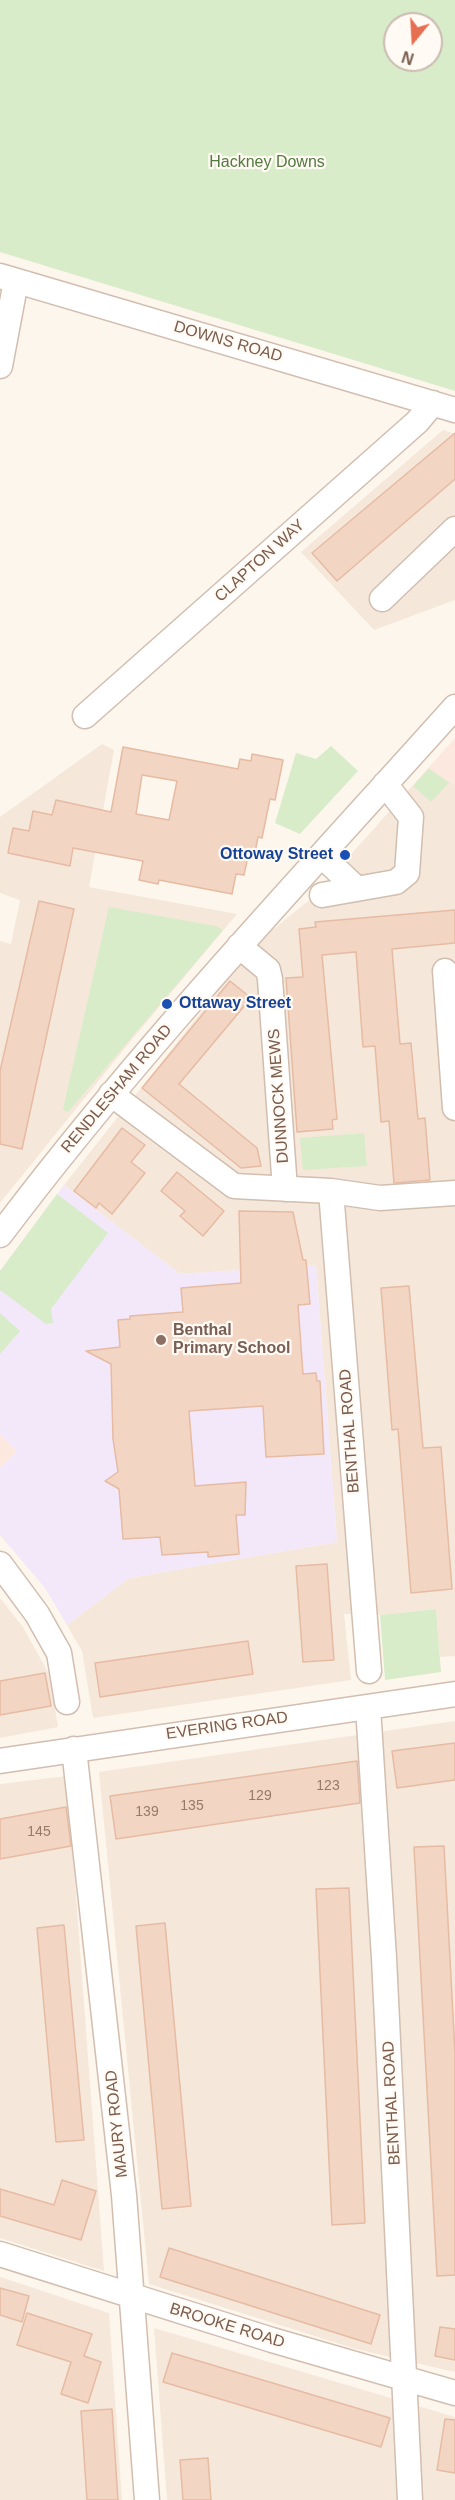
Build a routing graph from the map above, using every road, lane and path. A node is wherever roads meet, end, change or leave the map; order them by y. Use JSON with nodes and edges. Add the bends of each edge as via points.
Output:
{"nodes":[{"id":1,"x":8,"y":279,"type":"edge"},
{"id":2,"x":0,"y":366,"type":"edge"},
{"id":3,"x":444,"y":407,"type":"edge"},
{"id":4,"x":455,"y":529,"type":"edge"},
{"id":5,"x":382,"y":599,"type":"dead end"},
{"id":6,"x":455,"y":707,"type":"edge"},
{"id":7,"x":85,"y":716,"type":"dead end"},
{"id":8,"x":385,"y":784,"type":"junction"},
{"id":9,"x":322,"y":856,"type":"junction"},
{"id":10,"x":355,"y":887,"type":"junction"},
{"id":11,"x":322,"y":895,"type":"dead end"},
{"id":12,"x":239,"y":946,"type":"junction"},
{"id":13,"x":445,"y":971,"type":"dead end"},
{"id":14,"x":111,"y":1094,"type":"junction"},
{"id":15,"x":455,"y":1108,"type":"edge"},
{"id":16,"x":285,"y":1189,"type":"junction"},
{"id":17,"x":331,"y":1191,"type":"junction"},
{"id":18,"x":455,"y":1193,"type":"edge"},
{"id":19,"x":0,"y":1235,"type":"edge"},
{"id":20,"x":0,"y":1564,"type":"edge"},
{"id":21,"x":369,"y":1671,"type":"dead end"},
{"id":22,"x":455,"y":1694,"type":"edge"},
{"id":23,"x":67,"y":1702,"type":"dead end"},
{"id":24,"x":368,"y":1707,"type":"junction"},
{"id":25,"x":74,"y":1749,"type":"junction"},
{"id":26,"x":0,"y":1761,"type":"edge"},
{"id":27,"x":0,"y":2254,"type":"edge"},
{"id":28,"x":132,"y":2297,"type":"junction"},
{"id":29,"x":406,"y":2380,"type":"junction"},
{"id":30,"x":455,"y":2392,"type":"edge"},
{"id":31,"x":147,"y":2500,"type":"edge"},
{"id":32,"x":410,"y":2500,"type":"edge"}],
"edges":[{"from":1,"to":2,"type":"street"},
{"from":1,"to":3,"type":"street","name":"DOWNS ROAD"},
{"from":3,"to":7,"type":"street","name":"CLAPTON WAY","via":[[417,422]]},
{"from":4,"to":5,"type":"street"},
{"from":6,"to":8,"type":"street","name":"RENDLESHAM ROAD"},
{"from":8,"to":9,"type":"street","name":"RENDLESHAM ROAD"},
{"from":8,"to":10,"type":"street","via":[[411,817],[407,873],[396,882]]},
{"from":9,"to":10,"type":"street"},
{"from":9,"to":12,"type":"street","name":"RENDLESHAM ROAD"},
{"from":10,"to":11,"type":"street"},
{"from":12,"to":14,"type":"street","name":"RENDLESHAM ROAD"},
{"from":12,"to":16,"type":"street","name":"DUNNOCK MEWS","via":[[268,970],[270,979]]},
{"from":13,"to":15,"type":"street"},
{"from":14,"to":16,"type":"street","via":[[234,1186]]},
{"from":14,"to":19,"type":"street","name":"RENDLESHAM ROAD"},
{"from":16,"to":17,"type":"street"},
{"from":17,"to":18,"type":"street","via":[[380,1198]]},
{"from":17,"to":21,"type":"street","name":"BENTHAL ROAD"},
{"from":20,"to":23,"type":"street","via":[[38,1614],[59,1653]]},
{"from":22,"to":24,"type":"street","name":"EVERING ROAD"},
{"from":24,"to":25,"type":"street","name":"EVERING ROAD"},
{"from":24,"to":29,"type":"street","name":"BENTHAL ROAD"},
{"from":25,"to":26,"type":"street","name":"EVERING ROAD"},
{"from":25,"to":28,"type":"street","name":"MAURY ROAD","via":[[100,1966]]},
{"from":27,"to":28,"type":"street","name":"BROOKE ROAD"},
{"from":28,"to":29,"type":"street","name":"BROOKE ROAD"},
{"from":28,"to":31,"type":"street","name":"MAURY ROAD"},
{"from":29,"to":30,"type":"street","name":"BROOKE ROAD"},
{"from":29,"to":32,"type":"street","name":"BENTHAL ROAD"}]}
